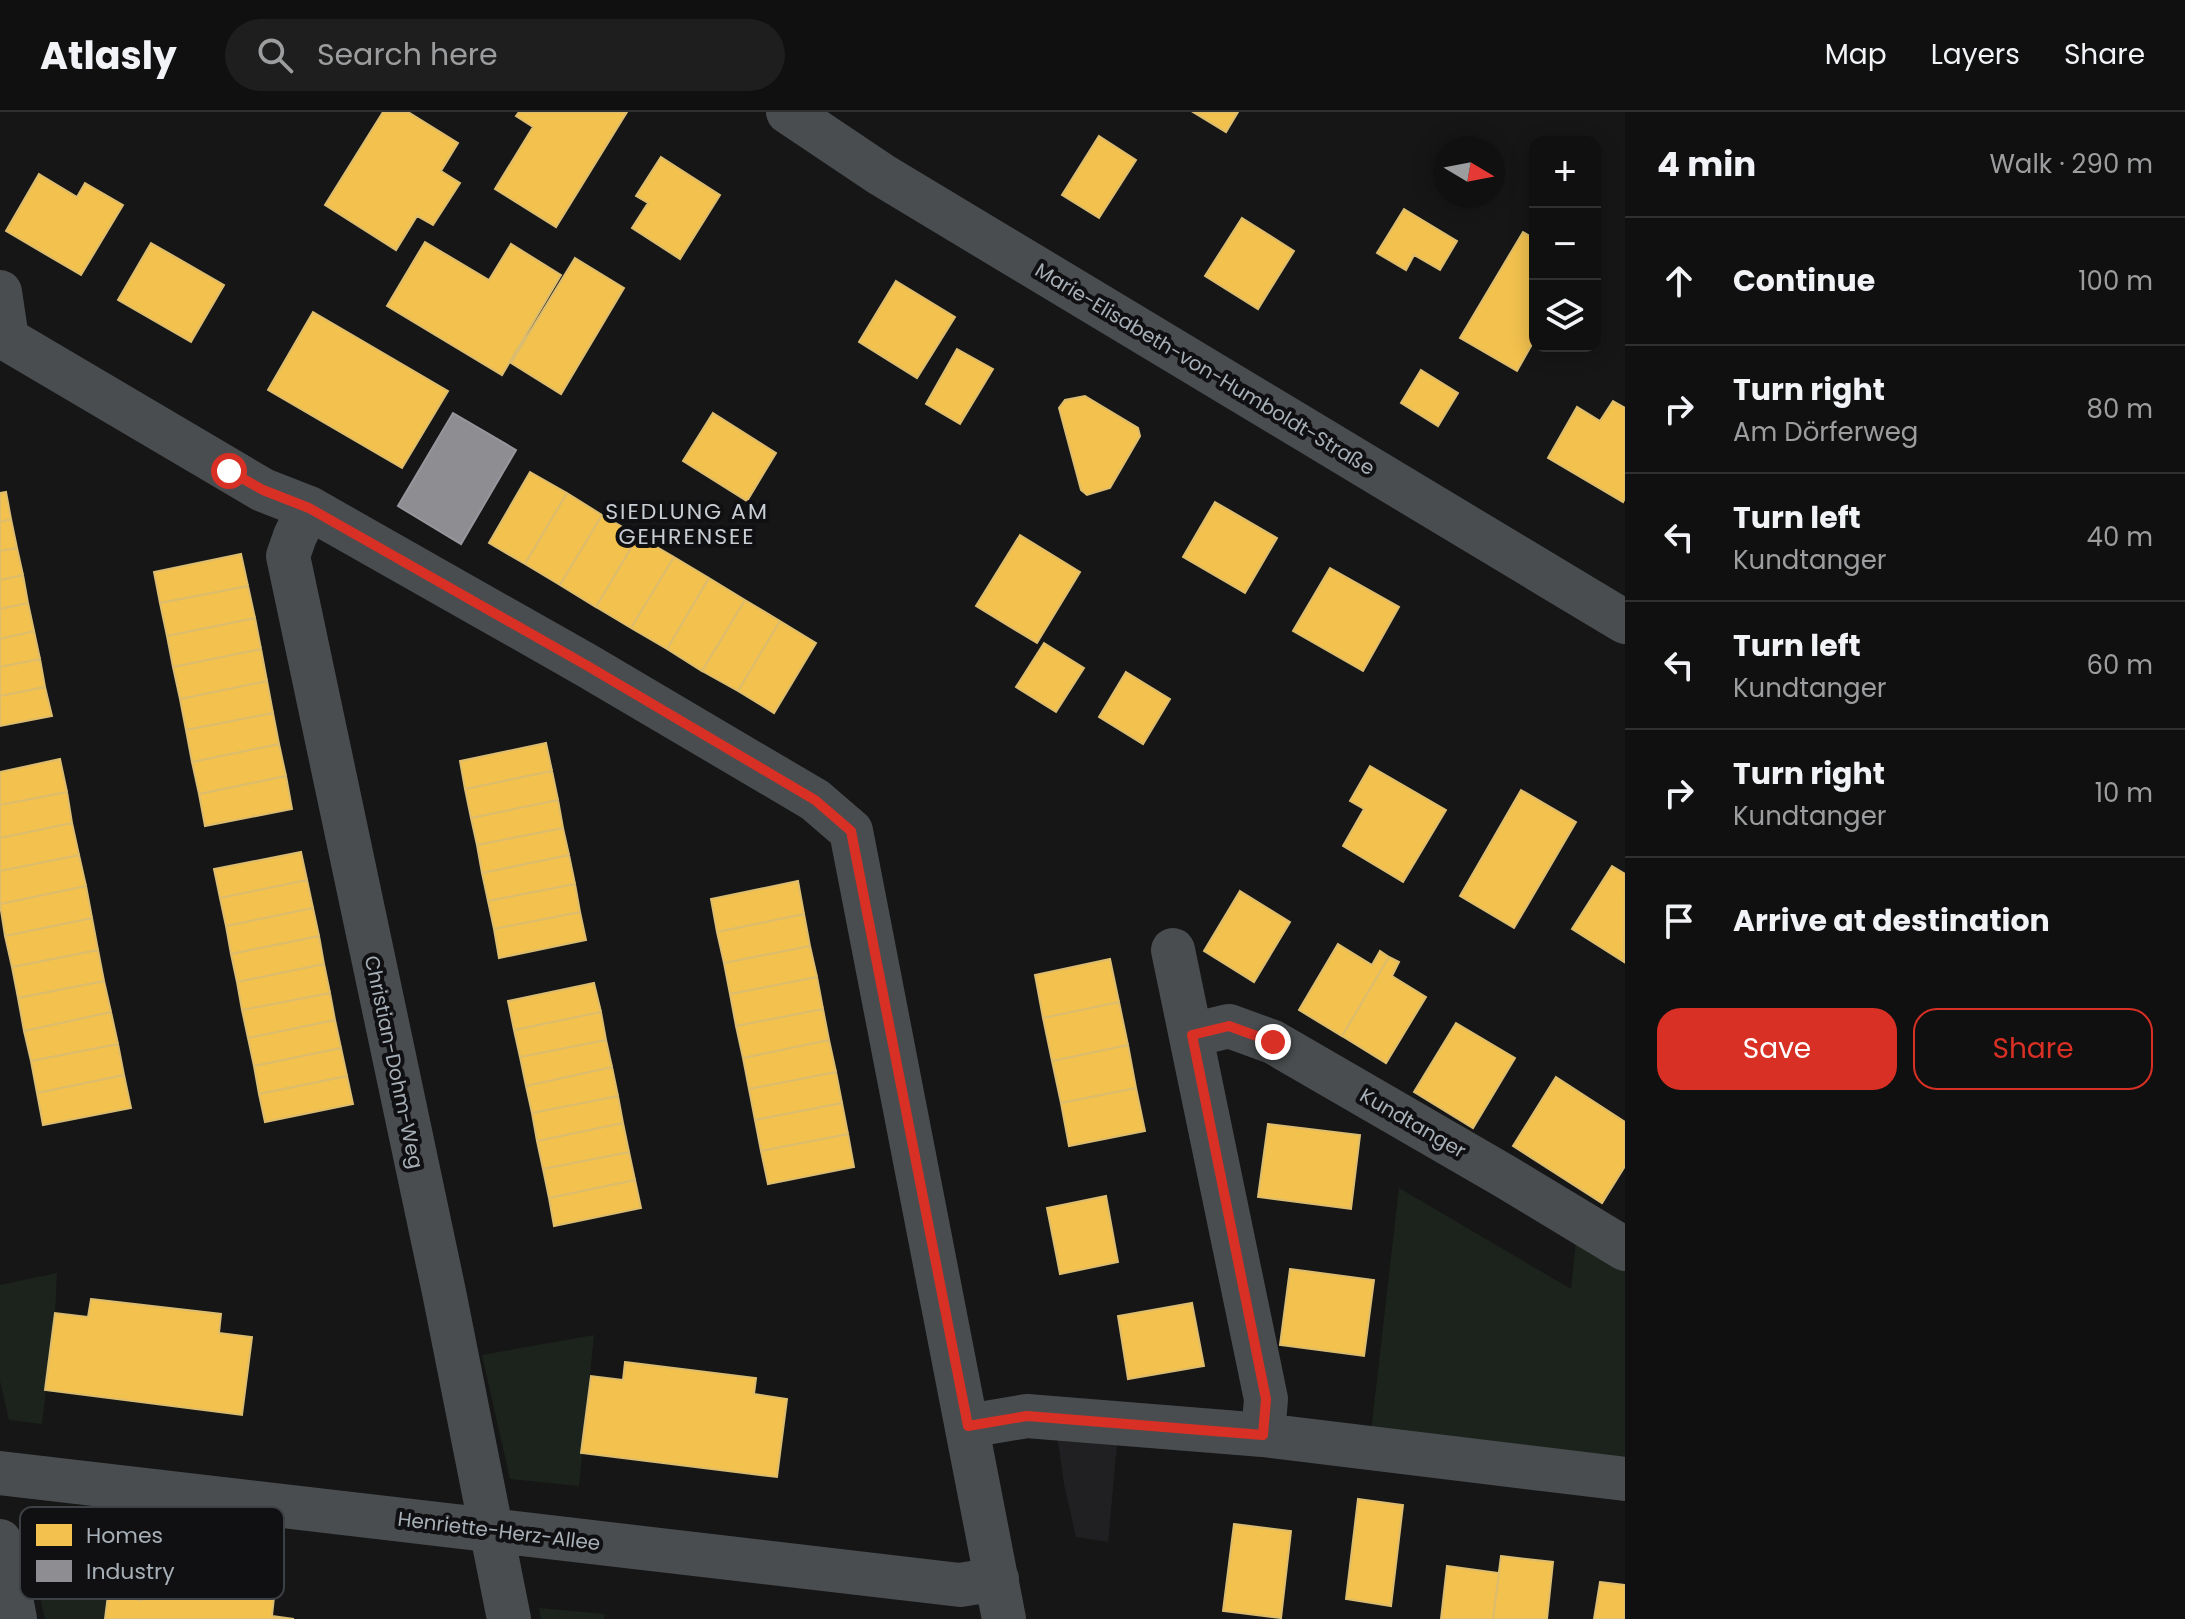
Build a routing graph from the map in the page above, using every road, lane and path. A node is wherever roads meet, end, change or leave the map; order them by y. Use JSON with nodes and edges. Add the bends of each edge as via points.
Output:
{"nodes":[{"id":1,"x":788,"y":112,"type":"edge"},
{"id":2,"x":0,"y":292,"type":"edge"},
{"id":3,"x":309,"y":508,"type":"junction"},
{"id":4,"x":1625,"y":622,"type":"edge"},
{"id":5,"x":1173,"y":950,"type":"dead end"},
{"id":6,"x":1192,"y":1035,"type":"junction"},
{"id":7,"x":1625,"y":1249,"type":"edge"},
{"id":8,"x":968,"y":1426,"type":"junction"},
{"id":9,"x":1263,"y":1435,"type":"junction"},
{"id":10,"x":0,"y":1473,"type":"edge"},
{"id":11,"x":1625,"y":1479,"type":"edge"},
{"id":12,"x":491,"y":1530,"type":"junction"},
{"id":13,"x":0,"y":1541,"type":"edge"},
{"id":14,"x":1001,"y":1599,"type":"edge"},
{"id":15,"x":15,"y":1619,"type":"edge"},
{"id":16,"x":509,"y":1619,"type":"edge"}],
"edges":[{"from":1,"to":4,"type":"street","name":"Marie-Elisabeth-von-Humboldt-Straße","via":[[882,175]]},
{"from":2,"to":3,"type":"street","via":[[7,339],[263,490]]},
{"from":3,"to":8,"type":"street","via":[[815,800],[851,831]]},
{"from":3,"to":12,"type":"street","name":"Christian-Dohm-Weg","via":[[288,556]]},
{"from":5,"to":6,"type":"street"},
{"from":6,"to":7,"type":"street","name":"Kundtanger","via":[[1229,1026],[1273,1042]]},
{"from":6,"to":9,"type":"street","via":[[1266,1399]]},
{"from":8,"to":9,"type":"street","via":[[1027,1416]]},
{"from":8,"to":14,"type":"street"},
{"from":9,"to":11,"type":"street"},
{"from":10,"to":12,"type":"street","name":"Henriette-Herz-Allee"},
{"from":12,"to":14,"type":"street","name":"Henriette-Herz-Allee","via":[[960,1585]]},
{"from":12,"to":16,"type":"street","name":"Christian-Dohm-Weg"},
{"from":13,"to":15,"type":"street"}]}
